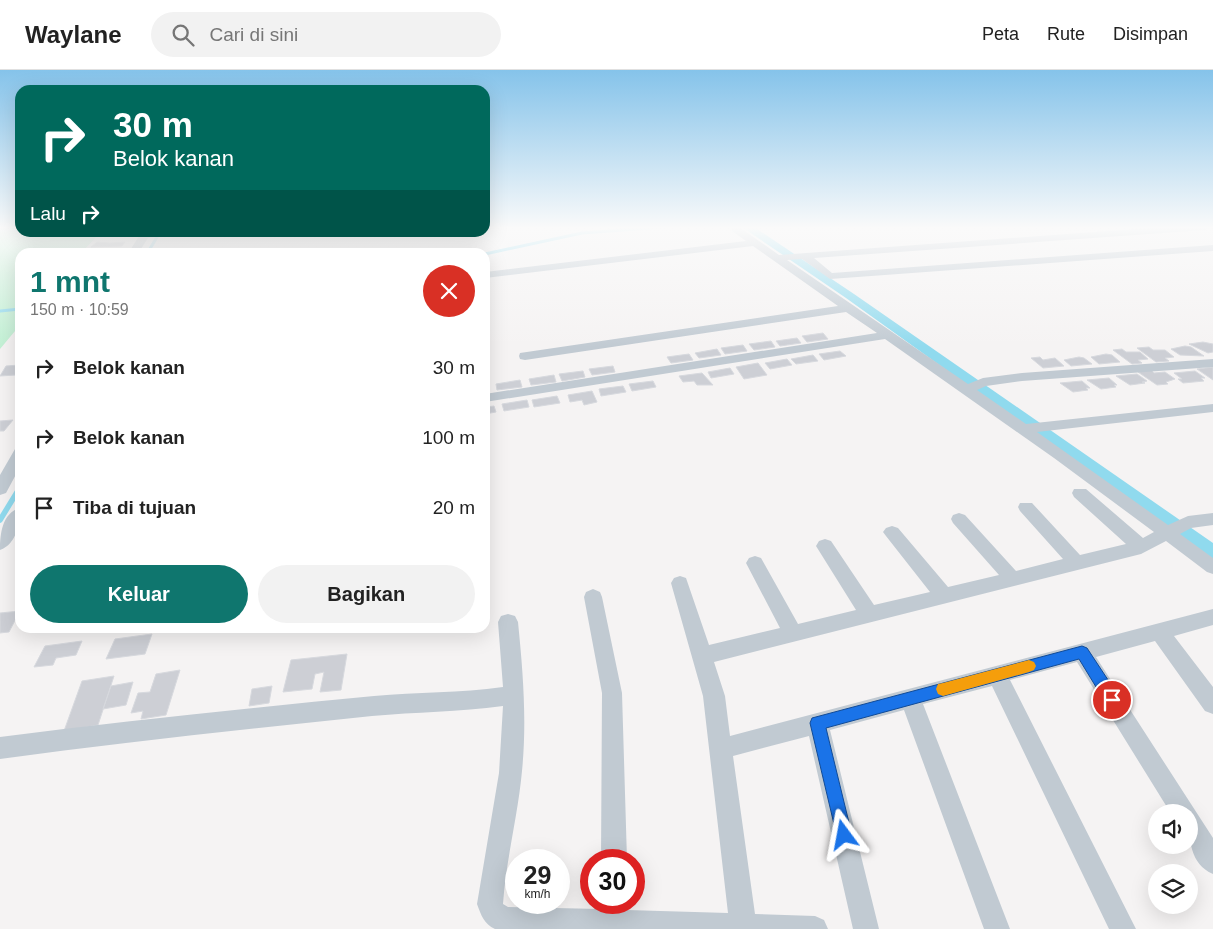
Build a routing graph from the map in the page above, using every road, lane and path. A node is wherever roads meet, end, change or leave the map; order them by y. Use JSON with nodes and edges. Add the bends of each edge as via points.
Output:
{"nodes":[{"id":1,"x":552,"y":267,"type":"edge"},
{"id":2,"x":793,"y":267,"type":"edge"},
{"id":3,"x":818,"y":267,"type":"edge"},
{"id":4,"x":957,"y":267,"type":"edge"},
{"id":5,"x":490,"y":274,"type":"edge"},
{"id":6,"x":849,"y":308,"type":"junction"},
{"id":7,"x":888,"y":335,"type":"junction"},
{"id":8,"x":525,"y":356,"type":"dead end"},
{"id":9,"x":1213,"y":363,"type":"edge"},
{"id":10,"x":968,"y":390,"type":"junction"},
{"id":11,"x":490,"y":397,"type":"edge"},
{"id":12,"x":1213,"y":408,"type":"edge"},
{"id":13,"x":1023,"y":429,"type":"junction"},
{"id":14,"x":15,"y":462,"type":"edge"},
{"id":15,"x":0,"y":489,"type":"edge"},
{"id":16,"x":1080,"y":494,"type":"dead end"},
{"id":17,"x":1026,"y":507,"type":"dead end"},
{"id":18,"x":959,"y":519,"type":"dead end"},
{"id":19,"x":1213,"y":519,"type":"edge"},
{"id":20,"x":15,"y":521,"type":"edge"},
{"id":21,"x":892,"y":532,"type":"dead end"},
{"id":22,"x":1169,"y":532,"type":"junction"},
{"id":23,"x":0,"y":543,"type":"edge"},
{"id":24,"x":825,"y":546,"type":"dead end"},
{"id":25,"x":1141,"y":547,"type":"junction"},
{"id":26,"x":755,"y":563,"type":"dead end"},
{"id":27,"x":1077,"y":563,"type":"junction"},
{"id":28,"x":1213,"y":567,"type":"edge"},
{"id":29,"x":1013,"y":579,"type":"junction"},
{"id":30,"x":680,"y":583,"type":"dead end"},
{"id":31,"x":593,"y":597,"type":"dead end"},
{"id":32,"x":944,"y":597,"type":"junction"},
{"id":33,"x":870,"y":615,"type":"junction"},
{"id":34,"x":1213,"y":617,"type":"edge"},
{"id":35,"x":508,"y":622,"type":"dead end"},
{"id":36,"x":1159,"y":631,"type":"junction"},
{"id":37,"x":793,"y":634,"type":"junction"},
{"id":38,"x":1082,"y":652,"type":"junction"},
{"id":39,"x":701,"y":656,"type":"junction"},
{"id":40,"x":997,"y":675,"type":"junction"},
{"id":41,"x":514,"y":695,"type":"junction"},
{"id":42,"x":910,"y":698,"type":"junction"},
{"id":43,"x":1213,"y":704,"type":"edge"},
{"id":44,"x":817,"y":723,"type":"junction"},
{"id":45,"x":0,"y":748,"type":"edge"},
{"id":46,"x":720,"y":749,"type":"junction"},
{"id":47,"x":1178,"y":804,"type":"edge"},
{"id":48,"x":1198,"y":837,"type":"edge"},
{"id":49,"x":614,"y":849,"type":"edge"},
{"id":50,"x":1213,"y":861,"type":"edge"},
{"id":51,"x":624,"y":920,"type":"edge"},
{"id":52,"x":508,"y":924,"type":"edge"},
{"id":53,"x":755,"y":928,"type":"edge"},
{"id":54,"x":815,"y":929,"type":"edge"},
{"id":55,"x":866,"y":929,"type":"edge"},
{"id":56,"x":997,"y":929,"type":"edge"},
{"id":57,"x":1123,"y":929,"type":"edge"}],
"edges":[{"from":1,"to":5,"type":"street"},
{"from":2,"to":6,"type":"street"},
{"from":3,"to":4,"type":"street","via":[[830,276]]},
{"from":6,"to":7,"type":"street"},
{"from":6,"to":8,"type":"street"},
{"from":7,"to":10,"type":"street"},
{"from":7,"to":11,"type":"street"},
{"from":9,"to":10,"type":"street","via":[[982,382]]},
{"from":10,"to":13,"type":"street"},
{"from":12,"to":13,"type":"street"},
{"from":13,"to":22,"type":"street"},
{"from":14,"to":15,"type":"street"},
{"from":16,"to":25,"type":"street"},
{"from":17,"to":27,"type":"street"},
{"from":18,"to":29,"type":"street"},
{"from":19,"to":22,"type":"street","via":[[1188,522]]},
{"from":20,"to":23,"type":"street"},
{"from":21,"to":32,"type":"street"},
{"from":22,"to":25,"type":"street"},
{"from":22,"to":28,"type":"street"},
{"from":24,"to":33,"type":"street"},
{"from":25,"to":27,"type":"street"},
{"from":26,"to":37,"type":"street"},
{"from":27,"to":29,"type":"street"},
{"from":29,"to":32,"type":"street"},
{"from":30,"to":39,"type":"street"},
{"from":31,"to":49,"type":"street","via":[[612,693]]},
{"from":32,"to":33,"type":"street"},
{"from":33,"to":37,"type":"street"},
{"from":34,"to":36,"type":"street"},
{"from":35,"to":41,"type":"street"},
{"from":36,"to":38,"type":"street"},
{"from":36,"to":43,"type":"street"},
{"from":37,"to":39,"type":"street"},
{"from":38,"to":40,"type":"street"},
{"from":38,"to":47,"type":"street"},
{"from":39,"to":46,"type":"street","via":[[714,696]]},
{"from":40,"to":42,"type":"street"},
{"from":40,"to":57,"type":"street"},
{"from":41,"to":45,"type":"street","via":[[141,729]]},
{"from":41,"to":52,"type":"street","via":[[514,731],[506,806],[490,904],[493,912]]},
{"from":42,"to":44,"type":"street"},
{"from":42,"to":56,"type":"street"},
{"from":44,"to":46,"type":"street"},
{"from":44,"to":55,"type":"street"},
{"from":46,"to":53,"type":"street"},
{"from":48,"to":50,"type":"street"},
{"from":51,"to":52,"type":"street"},
{"from":51,"to":53,"type":"street"},
{"from":53,"to":54,"type":"street"}]}
